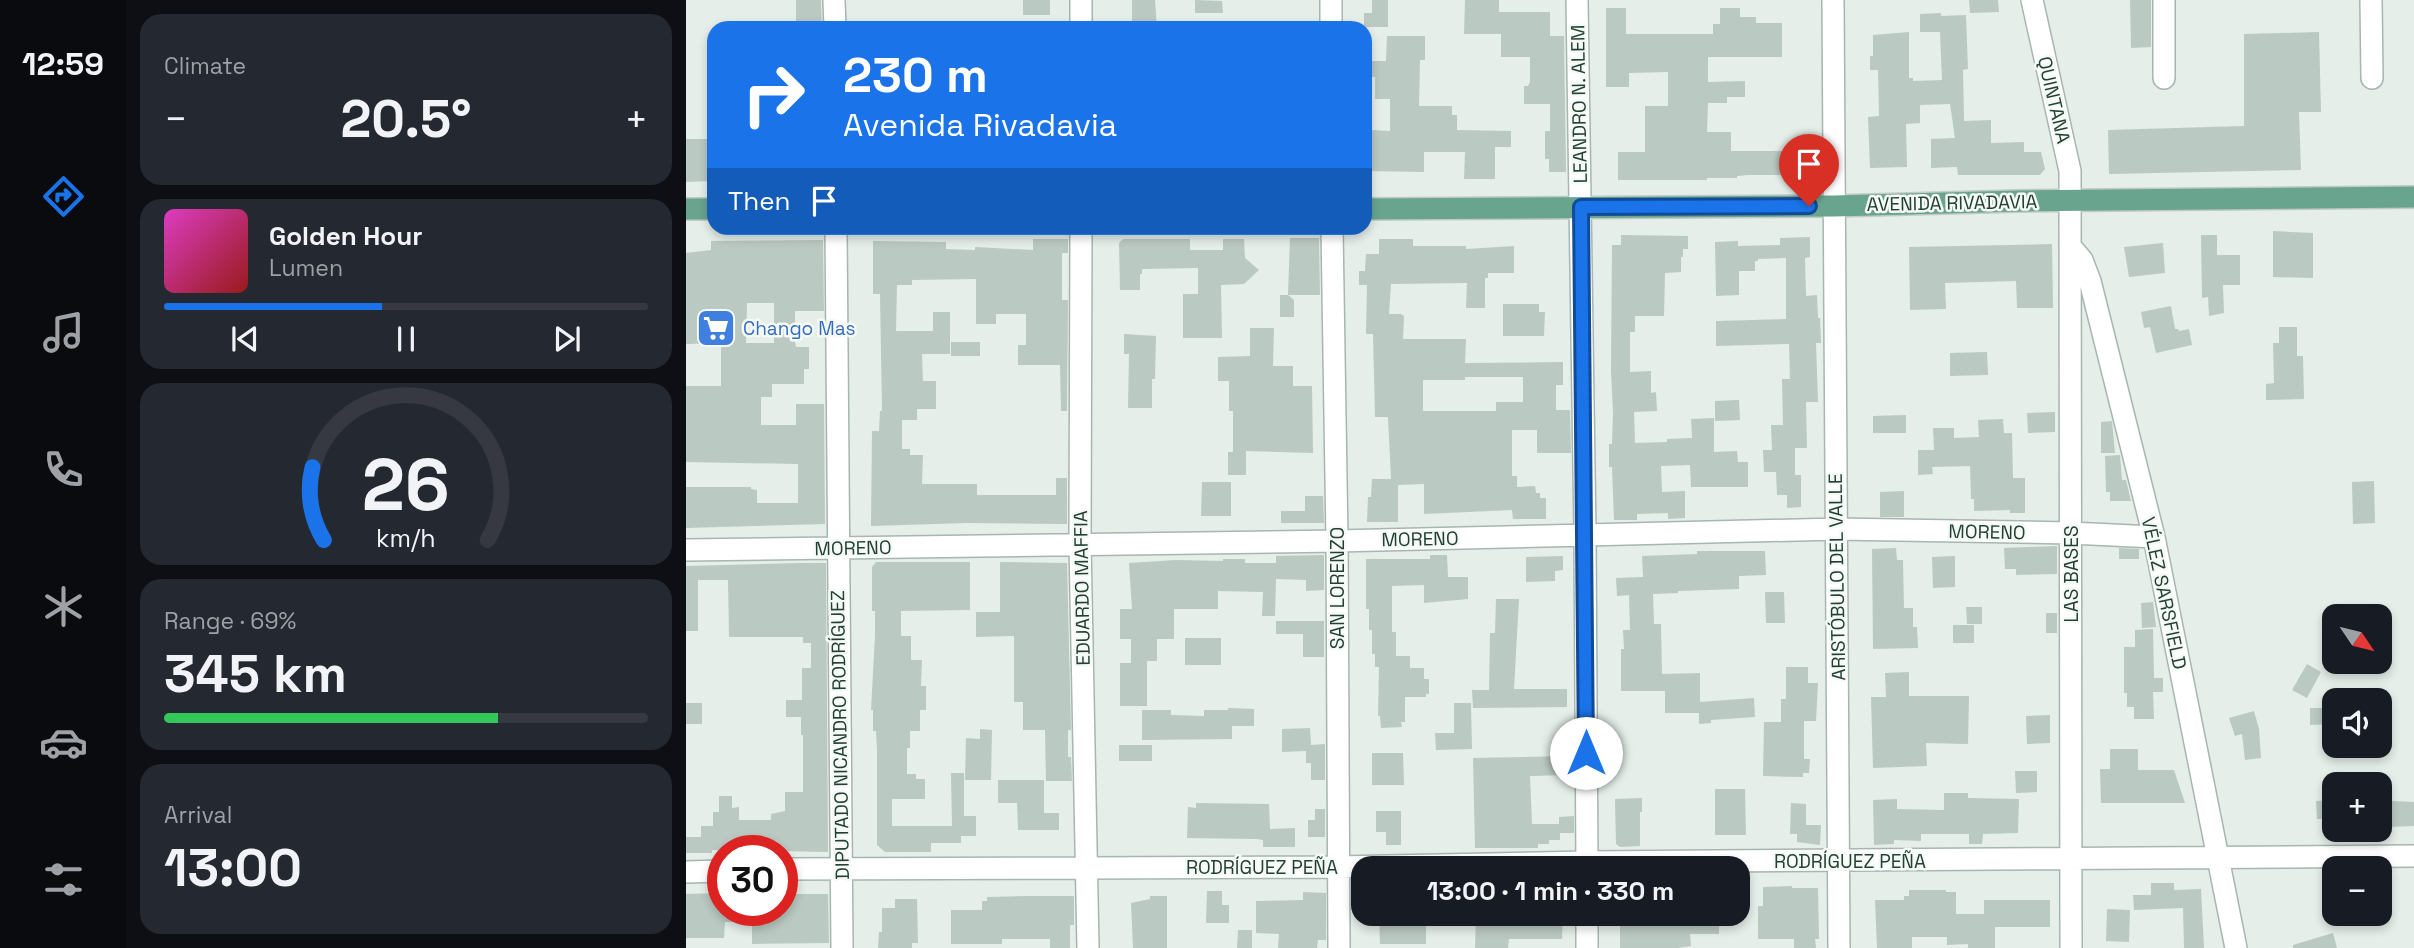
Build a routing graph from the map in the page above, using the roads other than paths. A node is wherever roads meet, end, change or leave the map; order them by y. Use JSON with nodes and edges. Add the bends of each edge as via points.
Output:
{"nodes":[{"id":1,"x":834,"y":0,"type":"edge"},
{"id":2,"x":1081,"y":0,"type":"edge"},
{"id":3,"x":1331,"y":0,"type":"edge"},
{"id":4,"x":1577,"y":0,"type":"edge"},
{"id":5,"x":1833,"y":0,"type":"edge"},
{"id":6,"x":2032,"y":0,"type":"edge"},
{"id":7,"x":2164,"y":0,"type":"edge"},
{"id":8,"x":2371,"y":0,"type":"edge"},
{"id":9,"x":835,"y":21,"type":"edge"},
{"id":10,"x":1081,"y":21,"type":"edge"},
{"id":11,"x":1331,"y":21,"type":"edge"},
{"id":12,"x":2164,"y":78,"type":"dead end"},
{"id":13,"x":2372,"y":78,"type":"dead end"},
{"id":14,"x":2414,"y":197,"type":"edge"},
{"id":15,"x":2069,"y":200,"type":"junction"},
{"id":16,"x":1834,"y":206,"type":"junction"},
{"id":17,"x":1581,"y":207,"type":"junction"},
{"id":18,"x":686,"y":209,"type":"edge"},
{"id":19,"x":707,"y":209,"type":"edge"},
{"id":20,"x":1372,"y":209,"type":"edge"},
{"id":21,"x":836,"y":235,"type":"edge"},
{"id":22,"x":1081,"y":235,"type":"edge"},
{"id":23,"x":1332,"y":235,"type":"edge"},
{"id":24,"x":2070,"y":246,"type":"junction"},
{"id":25,"x":1837,"y":529,"type":"junction"},
{"id":26,"x":2071,"y":533,"type":"junction"},
{"id":27,"x":1585,"y":534,"type":"junction"},
{"id":28,"x":2154,"y":537,"type":"junction"},
{"id":29,"x":1337,"y":541,"type":"junction"},
{"id":30,"x":1080,"y":544,"type":"junction"},
{"id":31,"x":838,"y":548,"type":"junction"},
{"id":32,"x":686,"y":550,"type":"edge"},
{"id":33,"x":1587,"y":856,"type":"edge"},
{"id":34,"x":2414,"y":856,"type":"edge"},
{"id":35,"x":2071,"y":859,"type":"junction"},
{"id":36,"x":2218,"y":859,"type":"junction"},
{"id":37,"x":1840,"y":862,"type":"junction"},
{"id":38,"x":1750,"y":863,"type":"edge"},
{"id":39,"x":1338,"y":867,"type":"junction"},
{"id":40,"x":1351,"y":867,"type":"edge"},
{"id":41,"x":841,"y":868,"type":"junction"},
{"id":42,"x":1087,"y":868,"type":"junction"},
{"id":43,"x":798,"y":869,"type":"edge"},
{"id":44,"x":707,"y":871,"type":"edge"},
{"id":45,"x":686,"y":872,"type":"edge"},
{"id":46,"x":1587,"y":926,"type":"edge"},
{"id":47,"x":842,"y":948,"type":"edge"},
{"id":48,"x":1088,"y":948,"type":"edge"},
{"id":49,"x":1339,"y":948,"type":"edge"},
{"id":50,"x":1587,"y":948,"type":"edge"},
{"id":51,"x":1839,"y":948,"type":"edge"},
{"id":52,"x":2071,"y":948,"type":"edge"},
{"id":53,"x":2236,"y":948,"type":"edge"}],
"edges":[{"from":1,"to":9,"type":"street"},
{"from":2,"to":10,"type":"street"},
{"from":3,"to":11,"type":"street"},
{"from":4,"to":17,"type":"street","name":"LEANDRO N. ALEM"},
{"from":5,"to":16,"type":"street","name":"ARISTÓBULO DEL VALLE"},
{"from":6,"to":15,"type":"street","name":"QUINTANA","via":[[2070,171]]},
{"from":7,"to":12,"type":"street"},
{"from":8,"to":13,"type":"street"},
{"from":14,"to":15,"type":"main road","name":"AVENIDA RIVADAVIA"},
{"from":15,"to":16,"type":"main road","name":"AVENIDA RIVADAVIA"},
{"from":15,"to":24,"type":"street","name":"LAS BASES"},
{"from":16,"to":17,"type":"main road","name":"AVENIDA RIVADAVIA"},
{"from":16,"to":25,"type":"street","name":"ARISTÓBULO DEL VALLE"},
{"from":17,"to":20,"type":"main road","name":"AVENIDA RIVADAVIA"},
{"from":17,"to":27,"type":"street","name":"LEANDRO N. ALEM"},
{"from":18,"to":19,"type":"main road"},
{"from":21,"to":31,"type":"street","name":"DIPUTADO NICANDRO RODRÍGUEZ"},
{"from":22,"to":30,"type":"street","name":"EDUARDO MAFFIA"},
{"from":23,"to":29,"type":"street","name":"SAN LORENZO"},
{"from":24,"to":26,"type":"street","name":"LAS BASES"},
{"from":24,"to":28,"type":"street","name":"VÉLEZ SARSFIELD","via":[[2090,281]]},
{"from":25,"to":26,"type":"street","name":"MORENO"},
{"from":25,"to":27,"type":"street","name":"MORENO"},
{"from":25,"to":37,"type":"street","name":"ARISTÓBULO DEL VALLE"},
{"from":26,"to":28,"type":"street","name":"MORENO"},
{"from":26,"to":35,"type":"street","name":"LAS BASES"},
{"from":27,"to":29,"type":"street","name":"MORENO"},
{"from":27,"to":33,"type":"street","name":"LEANDRO N. ALEM"},
{"from":28,"to":36,"type":"street","name":"VÉLEZ SARSFIELD"},
{"from":29,"to":30,"type":"street","name":"MORENO"},
{"from":29,"to":39,"type":"street","name":"SAN LORENZO"},
{"from":30,"to":31,"type":"street","name":"MORENO"},
{"from":30,"to":42,"type":"street","name":"EDUARDO MAFFIA"},
{"from":31,"to":32,"type":"street","name":"MORENO"},
{"from":31,"to":41,"type":"street","name":"DIPUTADO NICANDRO RODRÍGUEZ"},
{"from":34,"to":36,"type":"street","name":"RODRÍGUEZ PEÑA"},
{"from":35,"to":36,"type":"street","name":"RODRÍGUEZ PEÑA"},
{"from":35,"to":37,"type":"street","name":"RODRÍGUEZ PEÑA"},
{"from":35,"to":52,"type":"street","name":"LAS BASES"},
{"from":36,"to":53,"type":"street","name":"VÉLEZ SARSFIELD"},
{"from":37,"to":38,"type":"street","name":"RODRÍGUEZ PEÑA"},
{"from":37,"to":51,"type":"street","name":"ARISTÓBULO DEL VALLE"},
{"from":39,"to":40,"type":"street","name":"RODRÍGUEZ PEÑA"},
{"from":39,"to":42,"type":"street","name":"RODRÍGUEZ PEÑA"},
{"from":39,"to":49,"type":"street","name":"SAN LORENZO"},
{"from":41,"to":42,"type":"street","name":"RODRÍGUEZ PEÑA"},
{"from":41,"to":43,"type":"street","name":"RODRÍGUEZ PEÑA"},
{"from":41,"to":47,"type":"street","name":"DIPUTADO NICANDRO RODRÍGUEZ"},
{"from":42,"to":48,"type":"street","name":"EDUARDO MAFFIA"},
{"from":44,"to":45,"type":"street"},
{"from":46,"to":50,"type":"street"}]}
